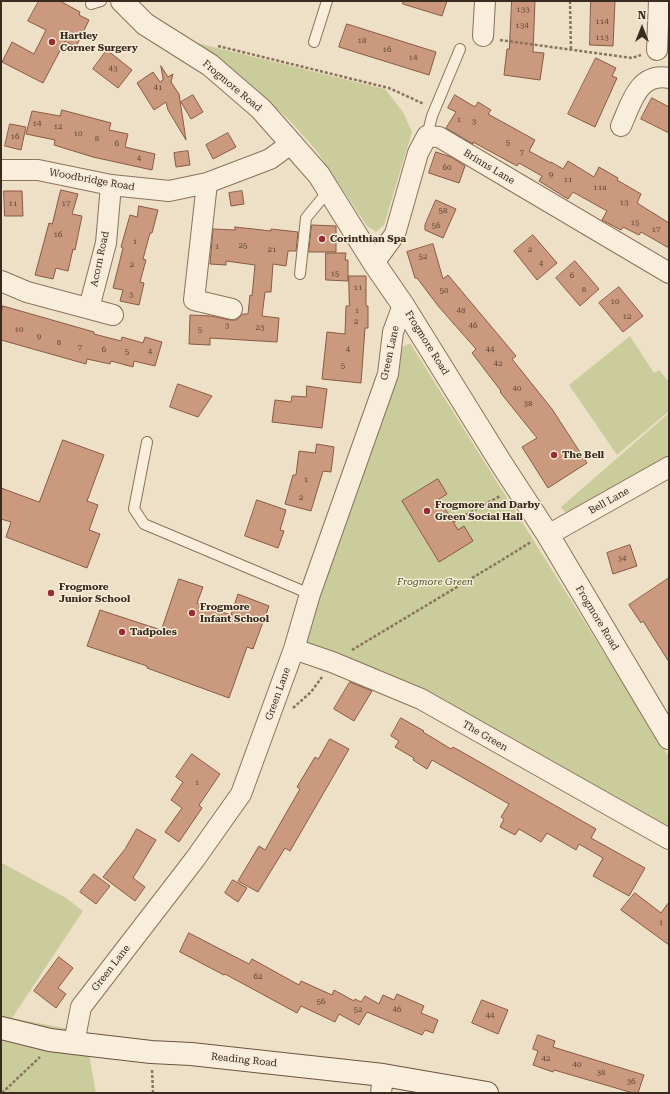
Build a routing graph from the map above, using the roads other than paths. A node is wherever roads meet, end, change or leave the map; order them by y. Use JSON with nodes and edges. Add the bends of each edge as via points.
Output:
{"nodes":[{"id":1,"x":101,"y":1,"type":"edge"},
{"id":2,"x":122,"y":1,"type":"edge"},
{"id":3,"x":327,"y":1,"type":"edge"},
{"id":4,"x":485,"y":1,"type":"edge"},
{"id":5,"x":659,"y":1,"type":"edge"},
{"id":6,"x":91,"y":4,"type":"dead end"},
{"id":7,"x":483,"y":36,"type":"road end"},
{"id":8,"x":314,"y":42,"type":"dead end"},
{"id":9,"x":460,"y":49,"type":"dead end"},
{"id":10,"x":657,"y":50,"type":"road end"},
{"id":11,"x":669,"y":78,"type":"edge"},
{"id":12,"x":621,"y":126,"type":"dead end"},
{"id":13,"x":427,"y":136,"type":"junction"},
{"id":14,"x":292,"y":143,"type":"junction"},
{"id":15,"x":1,"y":170,"type":"edge"},
{"id":16,"x":207,"y":183,"type":"junction"},
{"id":17,"x":111,"y":185,"type":"junction"},
{"id":18,"x":329,"y":190,"type":"junction"},
{"id":19,"x":374,"y":263,"type":"junction"},
{"id":20,"x":669,"y":273,"type":"edge"},
{"id":21,"x":300,"y":274,"type":"dead end"},
{"id":22,"x":1,"y":281,"type":"edge"},
{"id":23,"x":403,"y":305,"type":"junction"},
{"id":24,"x":89,"y":308,"type":"junction"},
{"id":25,"x":232,"y":309,"type":"dead end"},
{"id":26,"x":113,"y":315,"type":"dead end"},
{"id":27,"x":147,"y":442,"type":"dead end"},
{"id":28,"x":669,"y":467,"type":"edge"},
{"id":29,"x":547,"y":534,"type":"junction"},
{"id":30,"x":310,"y":594,"type":"junction"},
{"id":31,"x":294,"y":649,"type":"junction"},
{"id":32,"x":669,"y":738,"type":"edge"},
{"id":33,"x":669,"y":839,"type":"edge"},
{"id":34,"x":1,"y":1028,"type":"edge"},
{"id":35,"x":74,"y":1043,"type":"junction"},
{"id":36,"x":382,"y":1084,"type":"edge"},
{"id":37,"x":487,"y":1093,"type":"edge"}],
"edges":[{"from":1,"to":6,"type":"lane"},
{"from":2,"to":14,"type":"street","name":"Frogmore Road","via":[[145,24],[210,65],[261,109]]},
{"from":3,"to":8,"type":"lane"},
{"from":4,"to":7,"type":"street"},
{"from":5,"to":10,"type":"street"},
{"from":9,"to":13,"type":"lane","via":[[432,116]]},
{"from":11,"to":12,"type":"street","via":[[661,76],[646,81],[637,91]]},
{"from":13,"to":19,"type":"street","via":[[418,153],[395,234]]},
{"from":13,"to":20,"type":"street","name":"Brinns Lane","via":[[438,137]]},
{"from":14,"to":16,"type":"street","name":"Woodbridge Road","via":[[270,159]]},
{"from":14,"to":18,"type":"street","name":"Frogmore Road"},
{"from":15,"to":17,"type":"street","name":"Woodbridge Road","via":[[38,170]]},
{"from":16,"to":17,"type":"street","name":"Woodbridge Road","via":[[169,191]]},
{"from":16,"to":25,"type":"street","via":[[194,300]]},
{"from":17,"to":24,"type":"street","name":"Acorn Road","via":[[106,243]]},
{"from":18,"to":19,"type":"street","name":"Frogmore Road"},
{"from":18,"to":21,"type":"lane","via":[[306,218]]},
{"from":19,"to":23,"type":"street","name":"Frogmore Road"},
{"from":22,"to":24,"type":"street","via":[[27,292]]},
{"from":23,"to":29,"type":"street","name":"Frogmore Road"},
{"from":23,"to":30,"type":"street","name":"Green Lane","via":[[393,332],[388,374]]},
{"from":24,"to":26,"type":"street"},
{"from":27,"to":30,"type":"lane","via":[[134,509],[144,524]]},
{"from":28,"to":29,"type":"street","name":"Bell Lane"},
{"from":29,"to":32,"type":"street","name":"Frogmore Road"},
{"from":30,"to":31,"type":"street","name":"Green Lane"},
{"from":31,"to":33,"type":"street","name":"The Green","via":[[421,699]]},
{"from":31,"to":35,"type":"street","name":"Green Lane","via":[[241,794],[81,1007]]},
{"from":34,"to":35,"type":"street","name":"Reading Road"},
{"from":35,"to":36,"type":"street","name":"Reading Road","via":[[190,1054]]},
{"from":36,"to":37,"type":"street","name":"Reading Road"}]}
